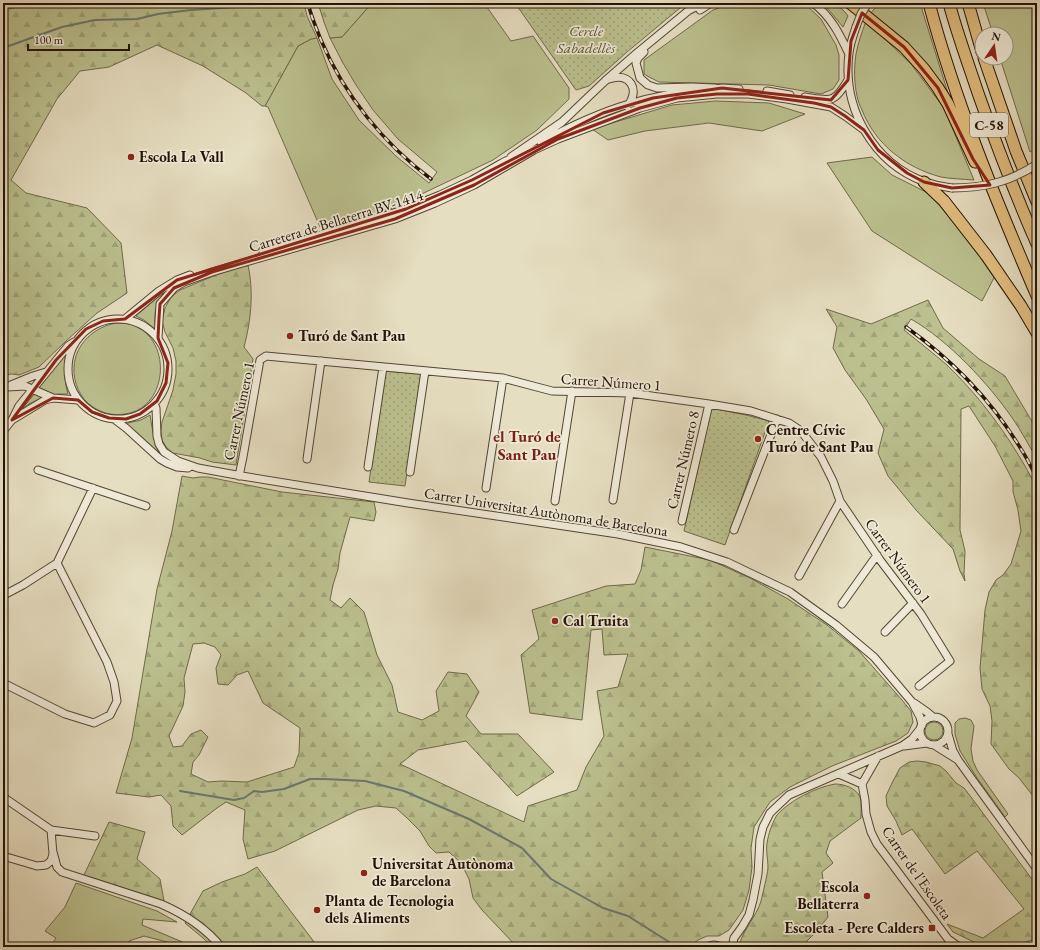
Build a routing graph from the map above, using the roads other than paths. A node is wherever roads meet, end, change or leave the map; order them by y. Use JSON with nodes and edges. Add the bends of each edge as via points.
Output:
{"nodes":[{"id":1,"x":703,"y":3,"type":"edge"},
{"id":2,"x":711,"y":3,"type":"edge"},
{"id":3,"x":813,"y":3,"type":"edge"},
{"id":4,"x":850,"y":3,"type":"edge"},
{"id":5,"x":868,"y":3,"type":"edge"},
{"id":6,"x":928,"y":3,"type":"edge"},
{"id":7,"x":949,"y":3,"type":"edge"},
{"id":8,"x":968,"y":3,"type":"edge"},
{"id":9,"x":975,"y":26,"type":"edge"},
{"id":10,"x":849,"y":54,"type":"junction"},
{"id":11,"x":637,"y":58,"type":"junction"},
{"id":12,"x":987,"y":66,"type":"edge"},
{"id":13,"x":848,"y":80,"type":"junction"},
{"id":14,"x":605,"y":81,"type":"junction"},
{"id":15,"x":722,"y":88,"type":"junction"},
{"id":16,"x":831,"y":103,"type":"junction"},
{"id":17,"x":629,"y":104,"type":"junction"},
{"id":18,"x":864,"y":130,"type":"junction"},
{"id":19,"x":541,"y":147,"type":"junction"},
{"id":20,"x":502,"y":163,"type":"junction"},
{"id":21,"x":1037,"y":164,"type":"edge"},
{"id":22,"x":988,"y":180,"type":"junction"},
{"id":23,"x":924,"y":182,"type":"junction"},
{"id":24,"x":1037,"y":202,"type":"edge"},
{"id":25,"x":1037,"y":244,"type":"edge"},
{"id":26,"x":246,"y":260,"type":"junction"},
{"id":27,"x":211,"y":270,"type":"junction"},
{"id":28,"x":1037,"y":296,"type":"edge"},
{"id":29,"x":125,"y":319,"type":"junction"},
{"id":30,"x":1037,"y":333,"type":"edge"},
{"id":31,"x":158,"y":338,"type":"junction"},
{"id":32,"x":77,"y":339,"type":"junction"},
{"id":33,"x":321,"y":361,"type":"junction"},
{"id":34,"x":383,"y":367,"type":"junction"},
{"id":35,"x":425,"y":371,"type":"junction"},
{"id":36,"x":46,"y":372,"type":"junction"},
{"id":37,"x":503,"y":378,"type":"junction"},
{"id":38,"x":8,"y":387,"type":"edge"},
{"id":39,"x":33,"y":389,"type":"junction"},
{"id":40,"x":572,"y":391,"type":"junction"},
{"id":41,"x":630,"y":393,"type":"junction"},
{"id":42,"x":53,"y":398,"type":"junction"},
{"id":43,"x":78,"y":400,"type":"junction"},
{"id":44,"x":24,"y":401,"type":"junction"},
{"id":45,"x":154,"y":404,"type":"junction"},
{"id":46,"x":709,"y":404,"type":"junction"},
{"id":47,"x":114,"y":419,"type":"junction"},
{"id":48,"x":777,"y":419,"type":"junction"},
{"id":49,"x":12,"y":420,"type":"junction"},
{"id":50,"x":3,"y":431,"type":"edge"},
{"id":51,"x":307,"y":459,"type":"dead end"},
{"id":52,"x":198,"y":468,"type":"junction"},
{"id":53,"x":368,"y":468,"type":"dead end"},
{"id":54,"x":38,"y":470,"type":"dead end"},
{"id":55,"x":410,"y":472,"type":"dead end"},
{"id":56,"x":239,"y":476,"type":"junction"},
{"id":57,"x":93,"y":488,"type":"junction"},
{"id":58,"x":486,"y":488,"type":"dead end"},
{"id":59,"x":613,"y":500,"type":"dead end"},
{"id":60,"x":555,"y":501,"type":"dead end"},
{"id":61,"x":840,"y":501,"type":"junction"},
{"id":62,"x":146,"y":506,"type":"dead end"},
{"id":63,"x":682,"y":521,"type":"dead end"},
{"id":64,"x":734,"y":530,"type":"dead end"},
{"id":65,"x":877,"y":555,"type":"junction"},
{"id":66,"x":57,"y":563,"type":"junction"},
{"id":67,"x":799,"y":576,"type":"dead end"},
{"id":68,"x":3,"y":595,"type":"edge"},
{"id":69,"x":912,"y":603,"type":"junction"},
{"id":70,"x":842,"y":604,"type":"dead end"},
{"id":71,"x":885,"y":632,"type":"dead end"},
{"id":72,"x":3,"y":683,"type":"edge"},
{"id":73,"x":919,"y":686,"type":"dead end"},
{"id":74,"x":912,"y":702,"type":"junction"},
{"id":75,"x":933,"y":717,"type":"junction"},
{"id":76,"x":921,"y":727,"type":"junction"},
{"id":77,"x":948,"y":734,"type":"junction"},
{"id":78,"x":931,"y":744,"type":"junction"},
{"id":79,"x":902,"y":746,"type":"junction"},
{"id":80,"x":878,"y":756,"type":"junction"},
{"id":81,"x":958,"y":760,"type":"junction"},
{"id":82,"x":839,"y":774,"type":"junction"},
{"id":83,"x":862,"y":784,"type":"junction"},
{"id":84,"x":3,"y":797,"type":"edge"},
{"id":85,"x":51,"y":830,"type":"junction"},
{"id":86,"x":95,"y":836,"type":"dead end"},
{"id":87,"x":53,"y":852,"type":"junction"},
{"id":88,"x":3,"y":856,"type":"edge"},
{"id":89,"x":1037,"y":869,"type":"edge"},
{"id":90,"x":734,"y":938,"type":"junction"},
{"id":91,"x":720,"y":946,"type":"edge"},
{"id":92,"x":221,"y":947,"type":"edge"},
{"id":93,"x":705,"y":947,"type":"edge"},
{"id":94,"x":732,"y":947,"type":"edge"},
{"id":95,"x":959,"y":947,"type":"edge"}],
"edges":[{"from":1,"to":11,"type":"street","via":[[688,12]]},
{"from":2,"to":11,"type":"street","via":[[691,14]]},
{"from":3,"to":10,"type":"street","via":[[835,27]]},
{"from":4,"to":22,"type":"highway","via":[[904,48],[931,78],[948,104],[973,159]]},
{"from":5,"to":10,"type":"street","bridge":true,"via":[[856,27]]},
{"from":6,"to":22,"type":"highway","number":"C-58"},
{"from":7,"to":25,"type":"highway","number":"C-58","via":[[989,124]]},
{"from":8,"to":9,"type":"highway"},
{"from":10,"to":13,"type":"street"},
{"from":11,"to":14,"type":"street"},
{"from":11,"to":15,"type":"street","name":"Carretera de Bellaterra BV-1414","via":[[640,78],[648,85],[657,88]]},
{"from":12,"to":24,"type":"highway","via":[[1016,151]]},
{"from":13,"to":16,"type":"street"},
{"from":13,"to":18,"type":"street","via":[[854,107]]},
{"from":14,"to":17,"type":"street","via":[[614,77],[630,81],[633,96]]},
{"from":14,"to":20,"type":"street","via":[[562,122]]},
{"from":15,"to":16,"type":"street","name":"Carretera de Bellaterra BV-1414","via":[[750,89]]},
{"from":15,"to":17,"type":"street","name":"Carretera de Bellaterra BV-1414","via":[[681,93]]},
{"from":16,"to":18,"type":"street","name":"Carretera de Bellaterra BV-1414"},
{"from":16,"to":19,"type":"street","name":"Carretera de Bellaterra BV-1414","via":[[748,94],[677,98],[640,108]]},
{"from":17,"to":19,"type":"street","name":"Carretera de Bellaterra BV-1414","via":[[622,110],[550,140]]},
{"from":17,"to":20,"type":"street","name":"Carretera de Bellaterra BV-1414","via":[[566,129]]},
{"from":18,"to":23,"type":"street","via":[[889,161]]},
{"from":19,"to":26,"type":"street","name":"Carretera de Bellaterra BV-1414","via":[[474,185],[395,219]]},
{"from":20,"to":26,"type":"street","via":[[472,180],[406,209]]},
{"from":21,"to":23,"type":"street","bridge":true,"via":[[1027,171],[992,185],[952,188]]},
{"from":22,"to":28,"type":"highway","number":"C-58"},
{"from":23,"to":30,"type":"highway","via":[[944,201],[986,255]]},
{"from":26,"to":27,"type":"street","name":"Carretera de Bellaterra BV-1414"},
{"from":27,"to":29,"type":"street","name":"Carretera de Bellaterra BV-1414","via":[[177,280]]},
{"from":27,"to":31,"type":"street","name":"Carretera de Bellaterra BV-1414","via":[[174,288],[160,304]]},
{"from":29,"to":31,"type":"street","via":[[150,330]]},
{"from":29,"to":32,"type":"street","via":[[98,323]]},
{"from":31,"to":45,"type":"street","via":[[166,353],[168,370],[165,386]]},
{"from":32,"to":36,"type":"street"},
{"from":32,"to":43,"type":"street","via":[[70,353],[67,368],[69,383]]},
{"from":33,"to":34,"type":"street","name":"Carrer Número 1"},
{"from":33,"to":51,"type":"street"},
{"from":33,"to":56,"type":"street","name":"Carrer Número 1","via":[[266,356],[260,360]]},
{"from":34,"to":35,"type":"street","name":"Carrer Número 1"},
{"from":34,"to":53,"type":"street"},
{"from":35,"to":37,"type":"street","name":"Carrer Número 1"},
{"from":35,"to":55,"type":"street"},
{"from":36,"to":38,"type":"street"},
{"from":36,"to":39,"type":"street"},
{"from":37,"to":40,"type":"street","name":"Carrer Número 1","via":[[552,391]]},
{"from":37,"to":58,"type":"street"},
{"from":38,"to":39,"type":"street","via":[[25,386]]},
{"from":38,"to":44,"type":"street","via":[[21,392]]},
{"from":39,"to":42,"type":"street"},
{"from":39,"to":44,"type":"street"},
{"from":40,"to":41,"type":"street","name":"Carrer Número 1"},
{"from":40,"to":60,"type":"street"},
{"from":41,"to":46,"type":"street","name":"Carrer Número 1"},
{"from":41,"to":59,"type":"street"},
{"from":42,"to":43,"type":"street"},
{"from":42,"to":49,"type":"street","via":[[45,400]]},
{"from":43,"to":47,"type":"street","via":[[92,412],[104,418]]},
{"from":44,"to":49,"type":"street"},
{"from":45,"to":47,"type":"street","via":[[126,419]]},
{"from":45,"to":52,"type":"street","name":"Carrer Universitat Autònoma de Barcelona","via":[[157,436],[164,452],[178,461]]},
{"from":46,"to":48,"type":"street","name":"Carrer Número 1","via":[[751,411]]},
{"from":46,"to":63,"type":"street","name":"Carrer Número 8"},
{"from":47,"to":52,"type":"street","name":"Carrer Universitat Autònoma de Barcelona","via":[[160,459],[177,467]]},
{"from":48,"to":61,"type":"street","name":"Carrer Número 1","via":[[801,431],[821,456]]},
{"from":48,"to":64,"type":"street"},
{"from":49,"to":50,"type":"street"},
{"from":52,"to":56,"type":"street","name":"Carrer Universitat Autònoma de Barcelona"},
{"from":54,"to":57,"type":"street"},
{"from":56,"to":74,"type":"street","name":"Carrer Universitat Autònoma de Barcelona","via":[[618,534],[681,547],[727,562],[790,592],[836,625],[874,657]]},
{"from":57,"to":62,"type":"street"},
{"from":57,"to":66,"type":"street"},
{"from":61,"to":65,"type":"street","name":"Carrer Número 1"},
{"from":61,"to":67,"type":"street"},
{"from":65,"to":69,"type":"street","name":"Carrer Número 1"},
{"from":65,"to":70,"type":"street"},
{"from":66,"to":68,"type":"street"},
{"from":66,"to":72,"type":"street","via":[[107,662],[117,701],[110,715],[94,723],[65,714]]},
{"from":69,"to":71,"type":"street"},
{"from":69,"to":73,"type":"street","name":"Carrer Número 1","via":[[950,661]]},
{"from":74,"to":75,"type":"street","name":"Carrer Universitat Autònoma de Barcelona"},
{"from":74,"to":76,"type":"street","name":"Carrer Universitat Autònoma de Barcelona","via":[[920,717]]},
{"from":75,"to":76,"type":"street","via":[[926,720]]},
{"from":75,"to":77,"type":"street","via":[[944,722]]},
{"from":76,"to":78,"type":"street","via":[[922,739]]},
{"from":76,"to":79,"type":"street","via":[[912,739]]},
{"from":77,"to":78,"type":"street","via":[[940,744]]},
{"from":77,"to":81,"type":"street"},
{"from":78,"to":79,"type":"street"},
{"from":78,"to":81,"type":"street"},
{"from":79,"to":80,"type":"street"},
{"from":80,"to":82,"type":"street"},
{"from":80,"to":83,"type":"street"},
{"from":81,"to":89,"type":"street"},
{"from":82,"to":83,"type":"street"},
{"from":82,"to":90,"type":"street","via":[[789,795],[770,813],[760,839],[758,874],[749,914]]},
{"from":83,"to":95,"type":"street","name":"Carrer de l'Escoleta","via":[[866,814],[871,832],[878,844],[948,939]]},
{"from":84,"to":85,"type":"street"},
{"from":85,"to":86,"type":"street"},
{"from":85,"to":87,"type":"street"},
{"from":87,"to":88,"type":"street","via":[[51,861],[43,866]]},
{"from":87,"to":92,"type":"street","via":[[57,867],[62,872],[160,904],[187,917],[205,930]]},
{"from":90,"to":91,"type":"street"},
{"from":90,"to":94,"type":"street"},
{"from":91,"to":93,"type":"street"}]}
